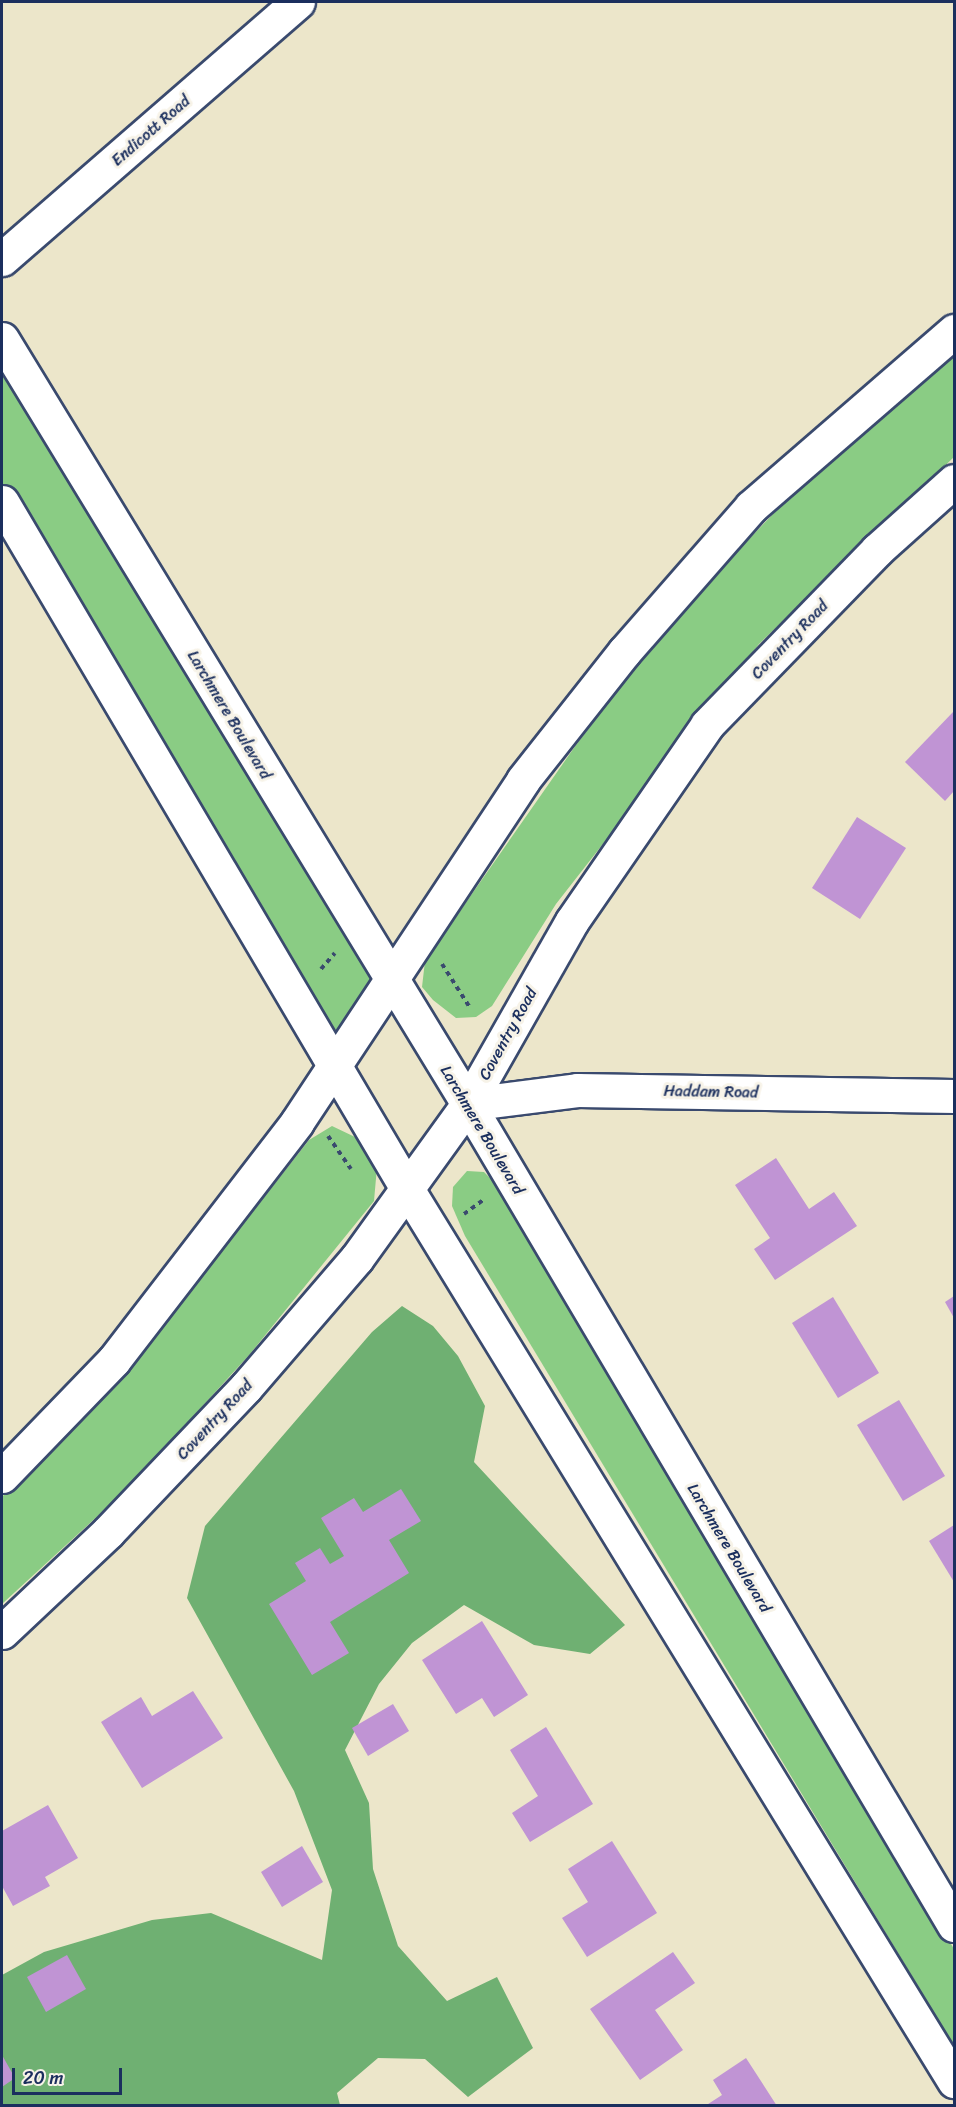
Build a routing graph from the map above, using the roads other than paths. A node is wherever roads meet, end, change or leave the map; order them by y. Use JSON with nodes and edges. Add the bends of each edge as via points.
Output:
{"nodes":[{"id":1,"x":298,"y":2,"type":"edge"},
{"id":2,"x":2,"y":259,"type":"edge"},
{"id":3,"x":954,"y":331,"type":"edge"},
{"id":4,"x":2,"y":339,"type":"edge"},
{"id":5,"x":954,"y":481,"type":"edge"},
{"id":6,"x":2,"y":502,"type":"edge"},
{"id":7,"x":388,"y":977,"type":"junction"},
{"id":8,"x":337,"y":1064,"type":"junction"},
{"id":9,"x":954,"y":1096,"type":"edge"},
{"id":10,"x":468,"y":1104,"type":"junction"},
{"id":11,"x":409,"y":1192,"type":"junction"},
{"id":12,"x":2,"y":1476,"type":"edge"},
{"id":13,"x":2,"y":1632,"type":"edge"},
{"id":14,"x":954,"y":1925,"type":"edge"},
{"id":15,"x":954,"y":2080,"type":"edge"}],
"edges":[{"from":1,"to":2,"type":"street","name":"Endicott Road"},
{"from":3,"to":7,"type":"street","via":[[751,507],[625,651],[523,780]]},
{"from":4,"to":7,"type":"street","name":"Larchmere Boulevard"},
{"from":5,"to":10,"type":"street","name":"Coventry Road","via":[[877,550],[707,725],[572,921]]},
{"from":6,"to":8,"type":"street"},
{"from":7,"to":8,"type":"street"},
{"from":7,"to":10,"type":"street","name":"Larchmere Boulevard"},
{"from":8,"to":11,"type":"street"},
{"from":8,"to":12,"type":"street","via":[[114,1360]]},
{"from":9,"to":10,"type":"street","name":"Haddam Road","via":[[577,1090]]},
{"from":10,"to":11,"type":"street","name":"Coventry Road"},
{"from":10,"to":14,"type":"street","name":"Larchmere Boulevard"},
{"from":11,"to":13,"type":"street","name":"Coventry Road","via":[[246,1387],[108,1532]]},
{"from":11,"to":15,"type":"street"}]}
